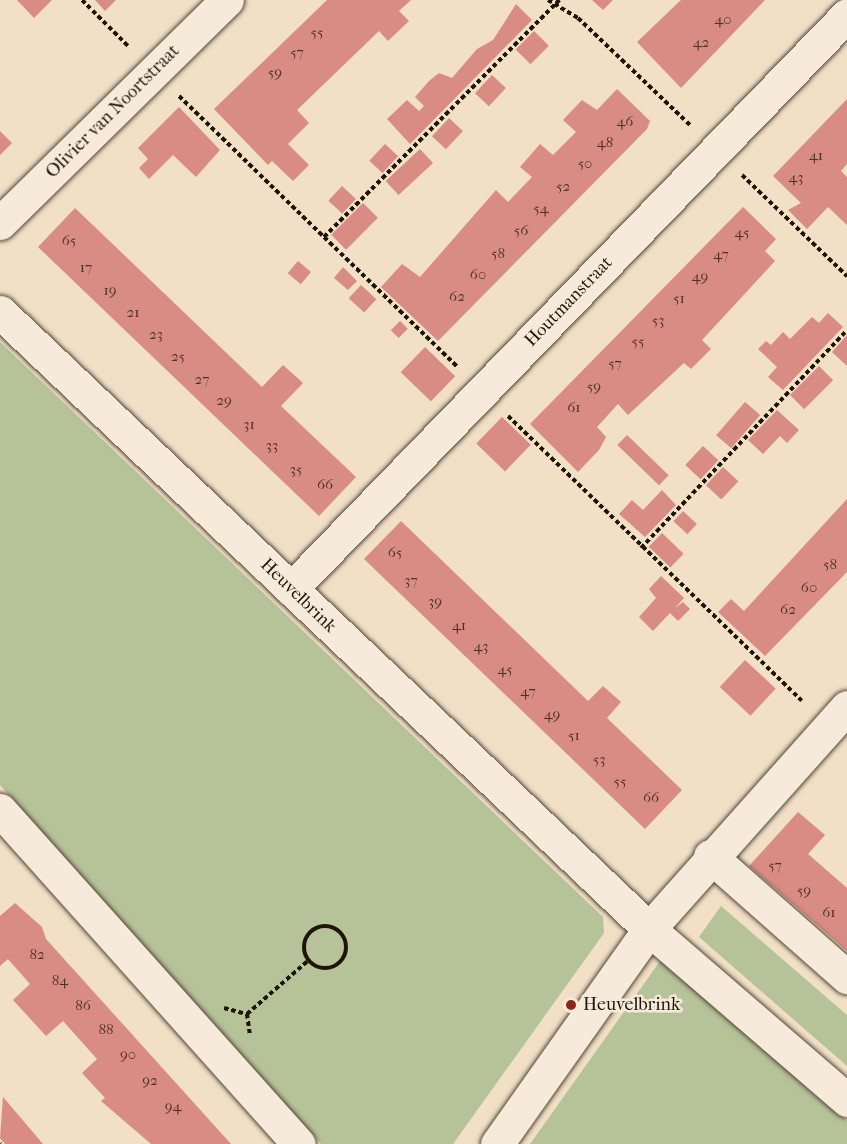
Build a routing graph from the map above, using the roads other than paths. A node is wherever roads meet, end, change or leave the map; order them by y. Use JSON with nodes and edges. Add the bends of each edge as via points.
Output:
{"nodes":[{"id":1,"x":227,"y":0,"type":"edge"},
{"id":2,"x":847,"y":15,"type":"edge"},
{"id":3,"x":0,"y":223,"type":"edge"},
{"id":4,"x":0,"y":312,"type":"edge"},
{"id":5,"x":291,"y":589,"type":"junction"},
{"id":6,"x":838,"y":717,"type":"edge"},
{"id":7,"x":0,"y":810,"type":"edge"},
{"id":8,"x":710,"y":856,"type":"junction"},
{"id":9,"x":649,"y":929,"type":"junction"},
{"id":10,"x":847,"y":977,"type":"edge"},
{"id":11,"x":847,"y":1100,"type":"edge"},
{"id":12,"x":299,"y":1144,"type":"edge"},
{"id":13,"x":497,"y":1144,"type":"edge"}],
"edges":[{"from":1,"to":3,"type":"street","name":"Olivier van Noortstraat"},
{"from":2,"to":5,"type":"street","name":"Houtmanstraat"},
{"from":4,"to":5,"type":"street","name":"Heuvelbrink"},
{"from":5,"to":9,"type":"street","name":"Heuvelbrink"},
{"from":6,"to":8,"type":"street"},
{"from":7,"to":12,"type":"street"},
{"from":8,"to":9,"type":"street"},
{"from":8,"to":10,"type":"street"},
{"from":9,"to":11,"type":"street","name":"Heuvelbrink"},
{"from":9,"to":13,"type":"street"}]}
